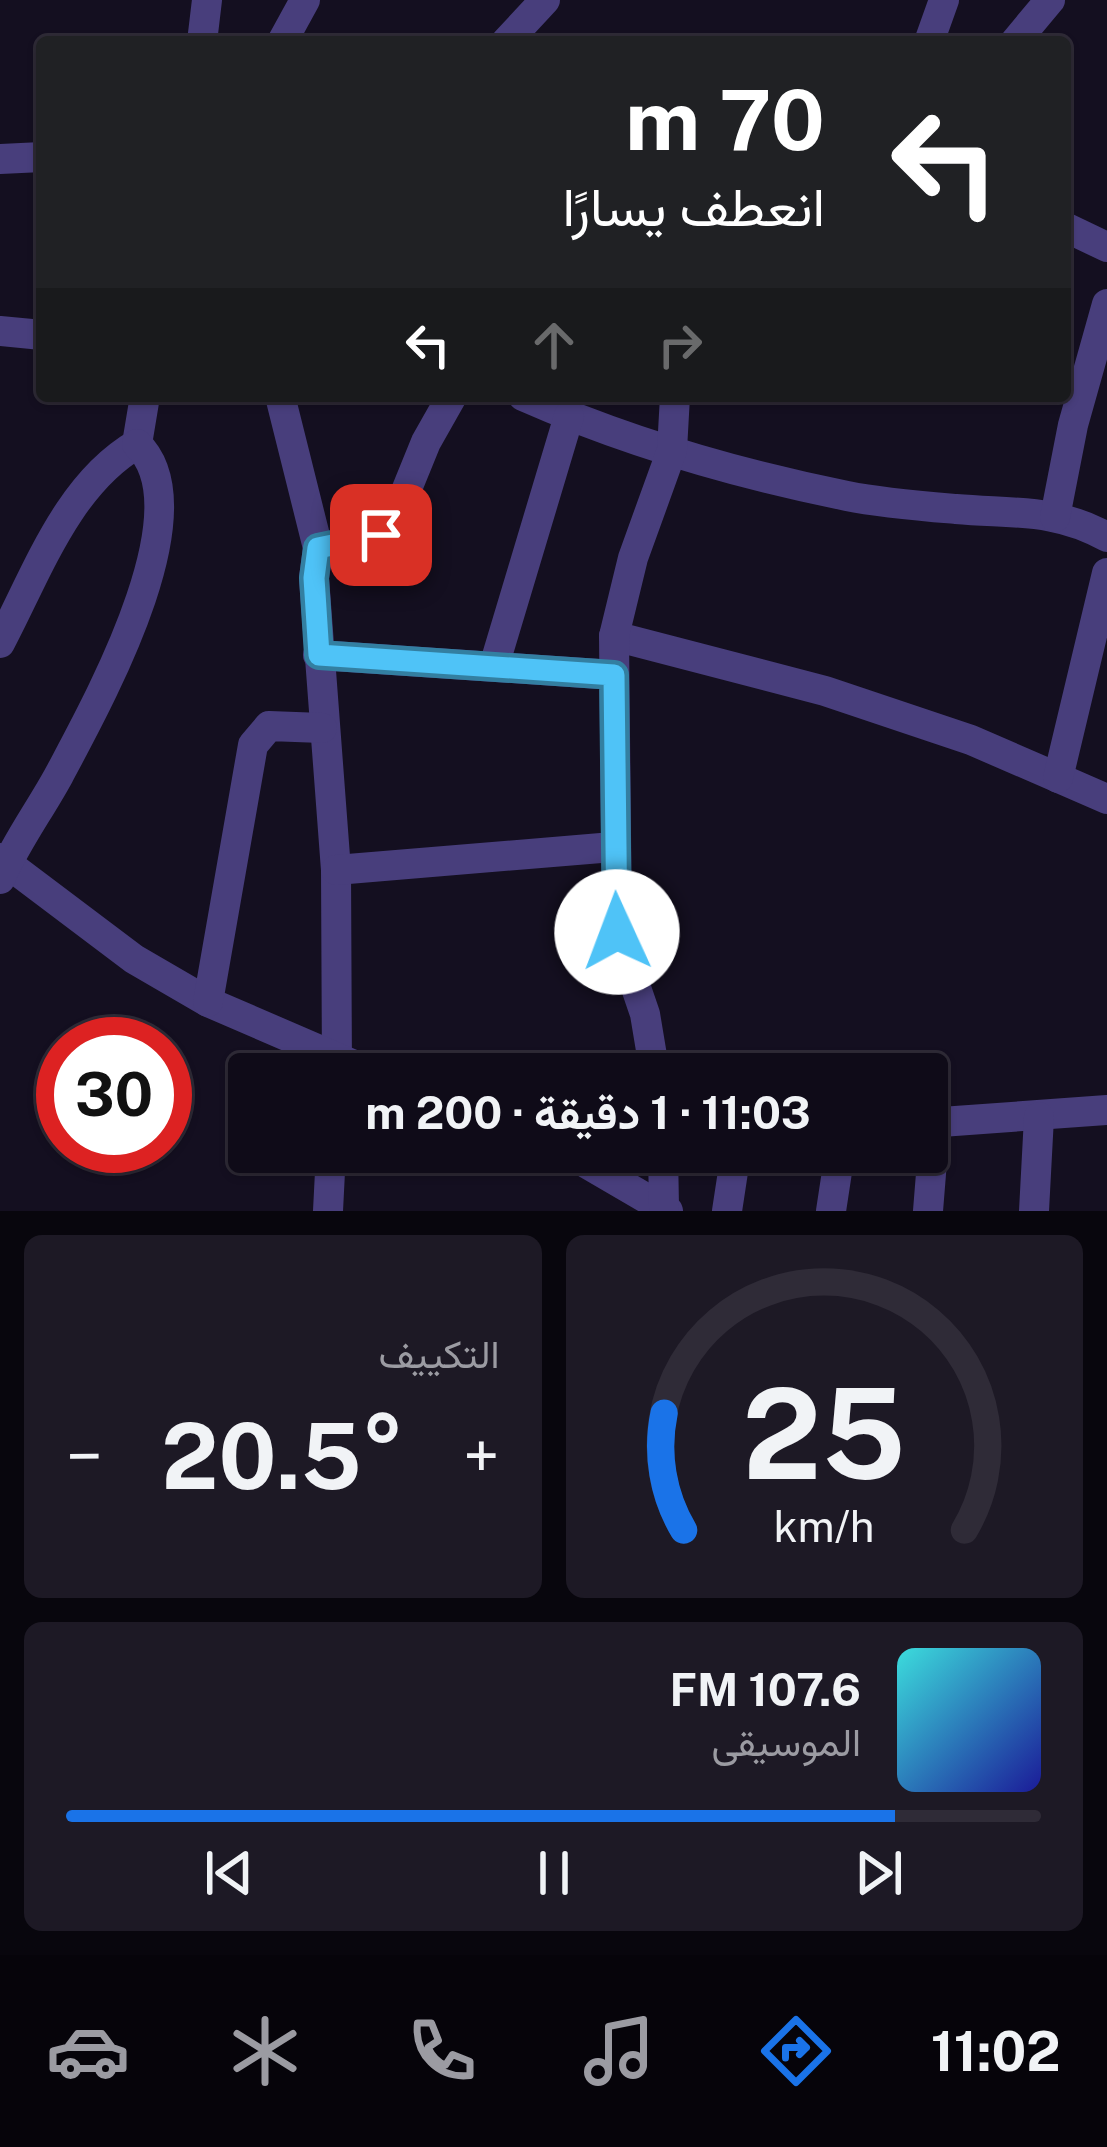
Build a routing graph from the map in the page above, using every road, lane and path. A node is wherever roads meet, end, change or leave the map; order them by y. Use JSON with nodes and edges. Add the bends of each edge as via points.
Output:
{"nodes":[{"id":1,"x":207,"y":0,"type":"edge"},
{"id":2,"x":305,"y":0,"type":"edge"},
{"id":3,"x":545,"y":0,"type":"edge"},
{"id":4,"x":944,"y":0,"type":"edge"},
{"id":5,"x":1050,"y":0,"type":"edge"},
{"id":6,"x":203,"y":36,"type":"edge"},
{"id":7,"x":285,"y":36,"type":"edge"},
{"id":8,"x":512,"y":36,"type":"edge"},
{"id":9,"x":931,"y":36,"type":"edge"},
{"id":10,"x":1020,"y":36,"type":"edge"},
{"id":11,"x":36,"y":157,"type":"edge"},
{"id":12,"x":0,"y":159,"type":"edge"},
{"id":13,"x":1071,"y":229,"type":"edge"},
{"id":14,"x":1107,"y":247,"type":"edge"},
{"id":15,"x":1107,"y":304,"type":"edge"},
{"id":16,"x":0,"y":331,"type":"edge"},
{"id":17,"x":36,"y":334,"type":"edge"},
{"id":18,"x":144,"y":402,"type":"edge"},
{"id":19,"x":282,"y":402,"type":"edge"},
{"id":20,"x":449,"y":402,"type":"edge"},
{"id":21,"x":537,"y":402,"type":"edge"},
{"id":22,"x":675,"y":402,"type":"edge"},
{"id":23,"x":569,"y":416,"type":"junction"},
{"id":24,"x":137,"y":444,"type":"junction"},
{"id":25,"x":671,"y":450,"type":"junction"},
{"id":26,"x":1055,"y":517,"type":"junction"},
{"id":27,"x":1107,"y":537,"type":"edge"},
{"id":28,"x":318,"y":548,"type":"junction"},
{"id":29,"x":1107,"y":573,"type":"edge"},
{"id":30,"x":614,"y":636,"type":"junction"},
{"id":31,"x":0,"y":643,"type":"edge"},
{"id":32,"x":319,"y":655,"type":"junction"},
{"id":33,"x":494,"y":667,"type":"junction"},
{"id":34,"x":614,"y":675,"type":"junction"},
{"id":35,"x":322,"y":728,"type":"junction"},
{"id":36,"x":1058,"y":778,"type":"junction"},
{"id":37,"x":1107,"y":800,"type":"edge"},
{"id":38,"x":613,"y":847,"type":"junction"},
{"id":39,"x":2,"y":867,"type":"edge"},
{"id":40,"x":336,"y":870,"type":"junction"},
{"id":41,"x":208,"y":1002,"type":"junction"},
{"id":42,"x":309,"y":1053,"type":"edge"},
{"id":43,"x":337,"y":1053,"type":"edge"},
{"id":44,"x":652,"y":1053,"type":"edge"},
{"id":45,"x":1107,"y":1109,"type":"edge"},
{"id":46,"x":1039,"y":1117,"type":"junction"},
{"id":47,"x":948,"y":1123,"type":"edge"},
{"id":48,"x":331,"y":1173,"type":"edge"},
{"id":49,"x":603,"y":1173,"type":"edge"},
{"id":50,"x":664,"y":1173,"type":"edge"},
{"id":51,"x":733,"y":1173,"type":"edge"},
{"id":52,"x":837,"y":1173,"type":"edge"},
{"id":53,"x":929,"y":1173,"type":"edge"},
{"id":54,"x":666,"y":1209,"type":"edge"},
{"id":55,"x":328,"y":1211,"type":"edge"},
{"id":56,"x":727,"y":1211,"type":"edge"},
{"id":57,"x":831,"y":1211,"type":"edge"},
{"id":58,"x":928,"y":1211,"type":"edge"},
{"id":59,"x":1034,"y":1211,"type":"edge"}],
"edges":[{"from":1,"to":6,"type":"street"},
{"from":2,"to":7,"type":"street"},
{"from":3,"to":8,"type":"street"},
{"from":4,"to":9,"type":"street"},
{"from":5,"to":10,"type":"street"},
{"from":11,"to":12,"type":"street"},
{"from":13,"to":14,"type":"street"},
{"from":15,"to":26,"type":"street"},
{"from":16,"to":17,"type":"street"},
{"from":18,"to":24,"type":"street"},
{"from":19,"to":28,"type":"street"},
{"from":20,"to":28,"type":"street","via":[[391,528],[368,541]]},
{"from":21,"to":23,"type":"street"},
{"from":22,"to":25,"type":"street"},
{"from":23,"to":25,"type":"street"},
{"from":23,"to":33,"type":"street"},
{"from":24,"to":31,"type":"street","via":[[81,493]]},
{"from":24,"to":39,"type":"street","via":[[154,470],[159,517],[137,613],[58,777]]},
{"from":25,"to":26,"type":"street","via":[[849,496]]},
{"from":25,"to":30,"type":"street"},
{"from":26,"to":27,"type":"street"},
{"from":28,"to":32,"type":"street"},
{"from":29,"to":36,"type":"street"},
{"from":30,"to":34,"type":"street"},
{"from":30,"to":36,"type":"street","via":[[825,691]]},
{"from":32,"to":33,"type":"street"},
{"from":32,"to":35,"type":"street"},
{"from":33,"to":34,"type":"street"},
{"from":34,"to":38,"type":"street"},
{"from":35,"to":40,"type":"street"},
{"from":35,"to":41,"type":"street","via":[[269,726],[253,745]]},
{"from":36,"to":37,"type":"street"},
{"from":38,"to":40,"type":"street"},
{"from":38,"to":44,"type":"street","via":[[617,932]]},
{"from":39,"to":41,"type":"street"},
{"from":40,"to":43,"type":"street"},
{"from":41,"to":42,"type":"street"},
{"from":45,"to":46,"type":"street"},
{"from":46,"to":47,"type":"street"},
{"from":46,"to":59,"type":"street"},
{"from":48,"to":55,"type":"street"},
{"from":49,"to":54,"type":"street"},
{"from":50,"to":54,"type":"street"},
{"from":51,"to":56,"type":"street"},
{"from":52,"to":57,"type":"street"},
{"from":53,"to":58,"type":"street"}]}
